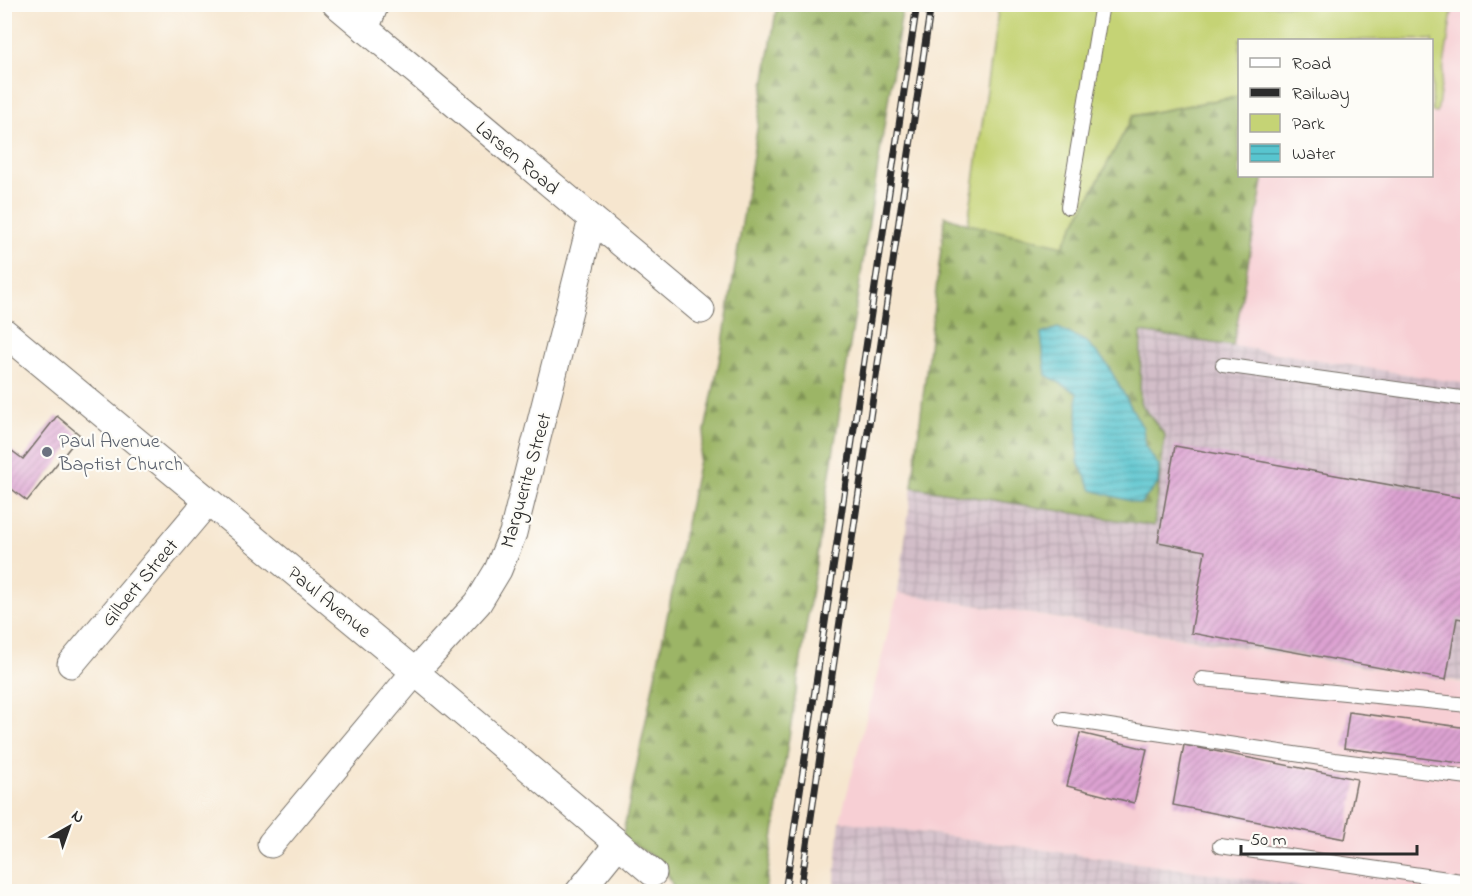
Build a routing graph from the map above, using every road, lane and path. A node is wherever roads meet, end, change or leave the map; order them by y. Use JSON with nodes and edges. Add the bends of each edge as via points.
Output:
{"nodes":[{"id":1,"x":336,"y":4,"type":"edge"},
{"id":2,"x":1102,"y":4,"type":"edge"},
{"id":3,"x":370,"y":16,"type":"edge"},
{"id":4,"x":1068,"y":207,"type":"dead end"},
{"id":5,"x":592,"y":219,"type":"junction"},
{"id":6,"x":701,"y":310,"type":"dead end"},
{"id":7,"x":4,"y":332,"type":"edge"},
{"id":8,"x":1222,"y":365,"type":"dead end"},
{"id":9,"x":1467,"y":399,"type":"edge"},
{"id":10,"x":208,"y":501,"type":"junction"},
{"id":11,"x":71,"y":664,"type":"dead end"},
{"id":12,"x":416,"y":672,"type":"junction"},
{"id":13,"x":1202,"y":679,"type":"dead end"},
{"id":14,"x":1467,"y":705,"type":"edge"},
{"id":15,"x":1063,"y":719,"type":"dead end"},
{"id":16,"x":1467,"y":777,"type":"edge"},
{"id":17,"x":271,"y":844,"type":"dead end"},
{"id":18,"x":618,"y":844,"type":"junction"},
{"id":19,"x":1220,"y":846,"type":"dead end"},
{"id":20,"x":653,"y":873,"type":"dead end"},
{"id":21,"x":1467,"y":882,"type":"edge"},
{"id":22,"x":579,"y":891,"type":"edge"}],
"edges":[{"from":1,"to":3,"type":"street","name":"Larsen Road"},
{"from":2,"to":4,"type":"lane"},
{"from":3,"to":5,"type":"street","name":"Larsen Road"},
{"from":5,"to":6,"type":"street","name":"Larsen Road"},
{"from":5,"to":12,"type":"street","name":"Marguerite Street","via":[[513,533],[498,570],[478,603]]},
{"from":7,"to":10,"type":"street","name":"Paul Avenue"},
{"from":8,"to":9,"type":"lane"},
{"from":10,"to":11,"type":"street","name":"Gilbert Street"},
{"from":10,"to":12,"type":"street","name":"Paul Avenue"},
{"from":12,"to":17,"type":"street","name":"Marguerite Street"},
{"from":12,"to":18,"type":"street","name":"Paul Avenue"},
{"from":13,"to":14,"type":"lane"},
{"from":15,"to":16,"type":"lane"},
{"from":18,"to":20,"type":"street","name":"Paul Avenue"},
{"from":18,"to":22,"type":"street"},
{"from":19,"to":21,"type":"lane"}]}
